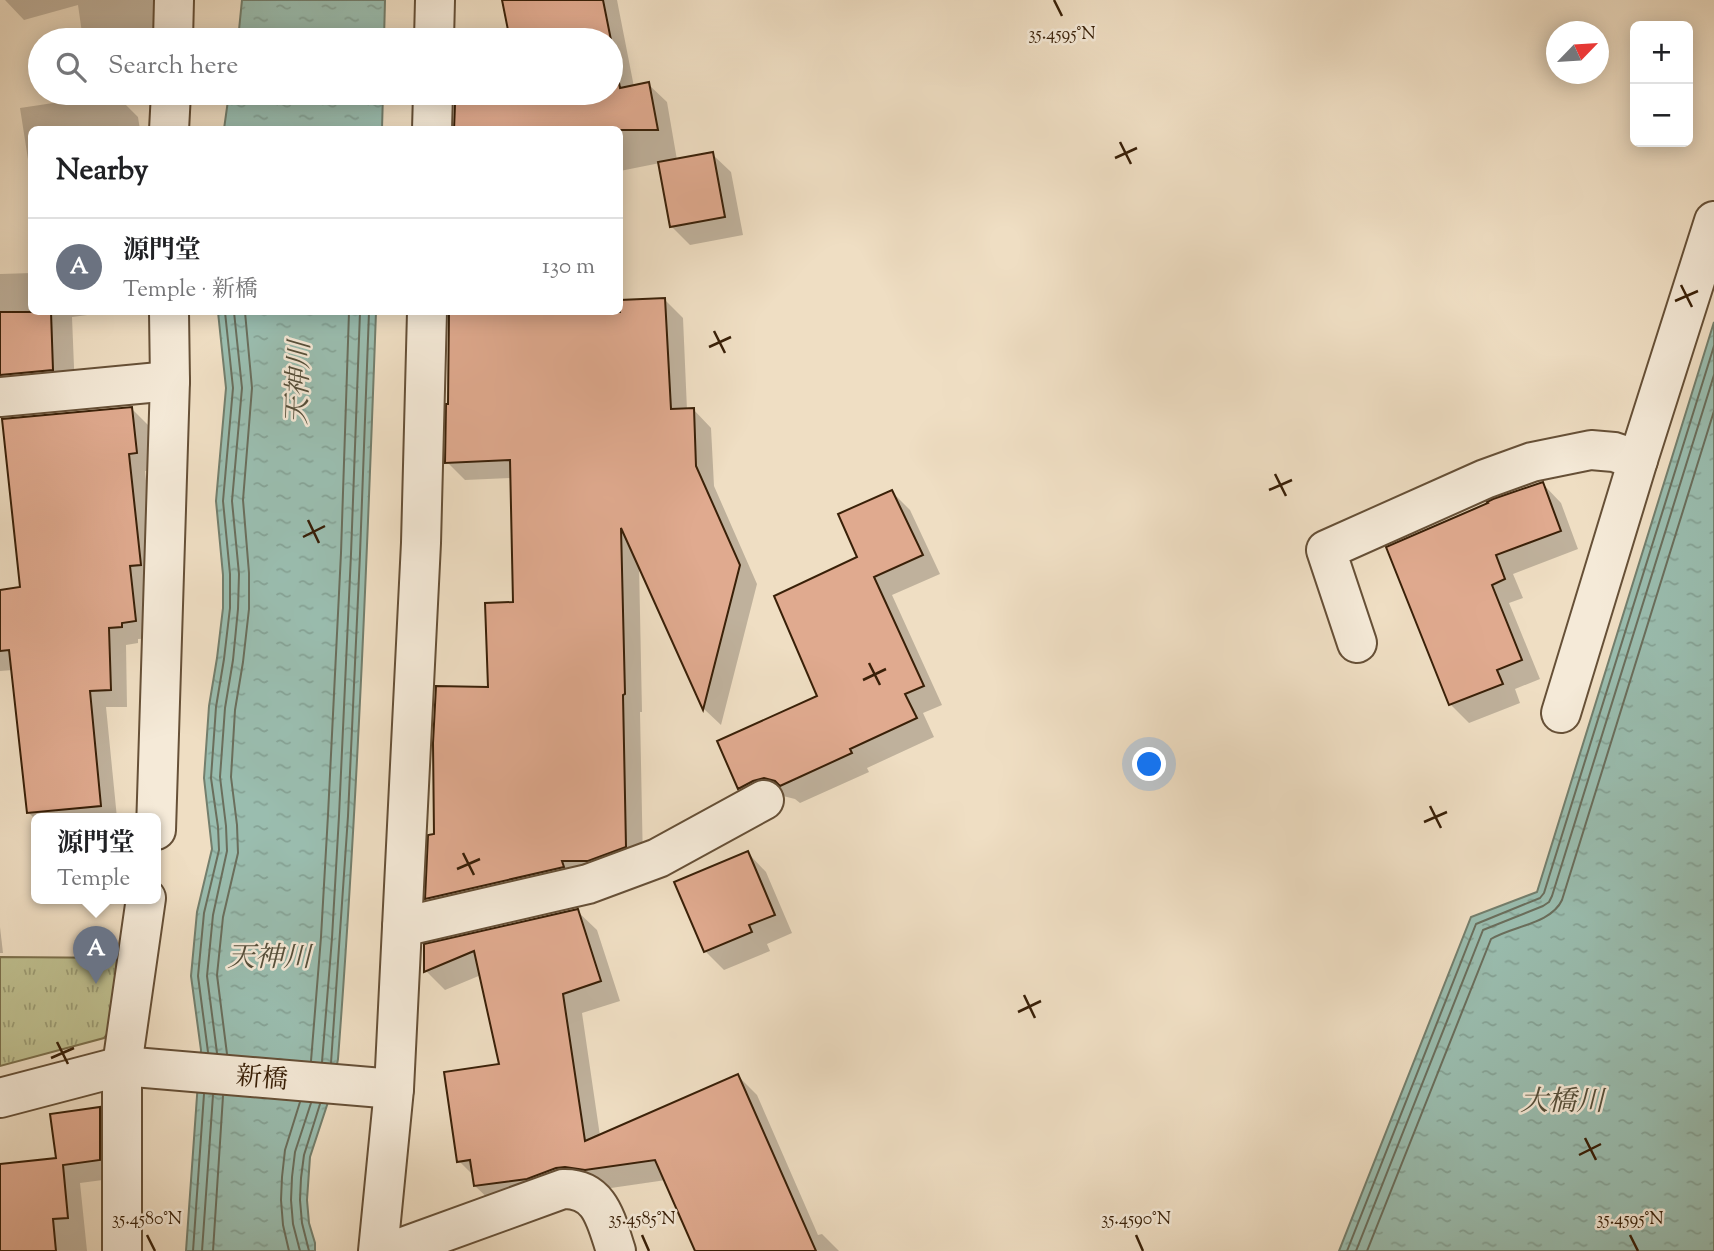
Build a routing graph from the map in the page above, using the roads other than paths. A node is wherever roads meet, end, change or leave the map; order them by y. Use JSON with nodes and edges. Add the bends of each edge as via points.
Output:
{"nodes":[{"id":1,"x":174,"y":0,"type":"edge"},
{"id":2,"x":435,"y":0,"type":"edge"},
{"id":3,"x":173,"y":28,"type":"edge"},
{"id":4,"x":434,"y":28,"type":"edge"},
{"id":5,"x":170,"y":105,"type":"edge"},
{"id":6,"x":433,"y":105,"type":"edge"},
{"id":7,"x":169,"y":126,"type":"edge"},
{"id":8,"x":432,"y":126,"type":"edge"},
{"id":9,"x":1714,"y":221,"type":"edge"},
{"id":10,"x":169,"y":315,"type":"edge"},
{"id":11,"x":427,"y":315,"type":"edge"},
{"id":12,"x":170,"y":382,"type":"junction"},
{"id":13,"x":0,"y":397,"type":"edge"},
{"id":14,"x":1638,"y":460,"type":"junction"},
{"id":15,"x":1357,"y":643,"type":"dead end"},
{"id":16,"x":1561,"y":713,"type":"dead end"},
{"id":17,"x":764,"y":800,"type":"dead end"},
{"id":18,"x":157,"y":813,"type":"edge"},
{"id":19,"x":146,"y":904,"type":"edge"},
{"id":20,"x":402,"y":927,"type":"junction"},
{"id":21,"x":132,"y":1067,"type":"junction"},
{"id":22,"x":388,"y":1088,"type":"junction"},
{"id":23,"x":0,"y":1098,"type":"edge"},
{"id":24,"x":122,"y":1251,"type":"edge"},
{"id":25,"x":378,"y":1251,"type":"edge"},
{"id":26,"x":392,"y":1251,"type":"edge"},
{"id":27,"x":616,"y":1251,"type":"edge"}],
"edges":[{"from":1,"to":3,"type":"street"},
{"from":2,"to":4,"type":"street"},
{"from":5,"to":7,"type":"street"},
{"from":6,"to":8,"type":"street"},
{"from":9,"to":14,"type":"street"},
{"from":10,"to":12,"type":"street"},
{"from":11,"to":20,"type":"street"},
{"from":12,"to":13,"type":"street"},
{"from":12,"to":18,"type":"street"},
{"from":14,"to":15,"type":"street","via":[[1591,450],[1532,462],[1326,550]]},
{"from":14,"to":16,"type":"street"},
{"from":17,"to":20,"type":"street","via":[[658,858],[588,884]]},
{"from":19,"to":21,"type":"street"},
{"from":20,"to":22,"type":"street"},
{"from":21,"to":22,"type":"street","name":"新橋"},
{"from":21,"to":23,"type":"street","name":"新橋"},
{"from":21,"to":24,"type":"street"},
{"from":22,"to":25,"type":"street"},
{"from":26,"to":27,"type":"street","via":[[572,1188],[599,1204]]}]}
